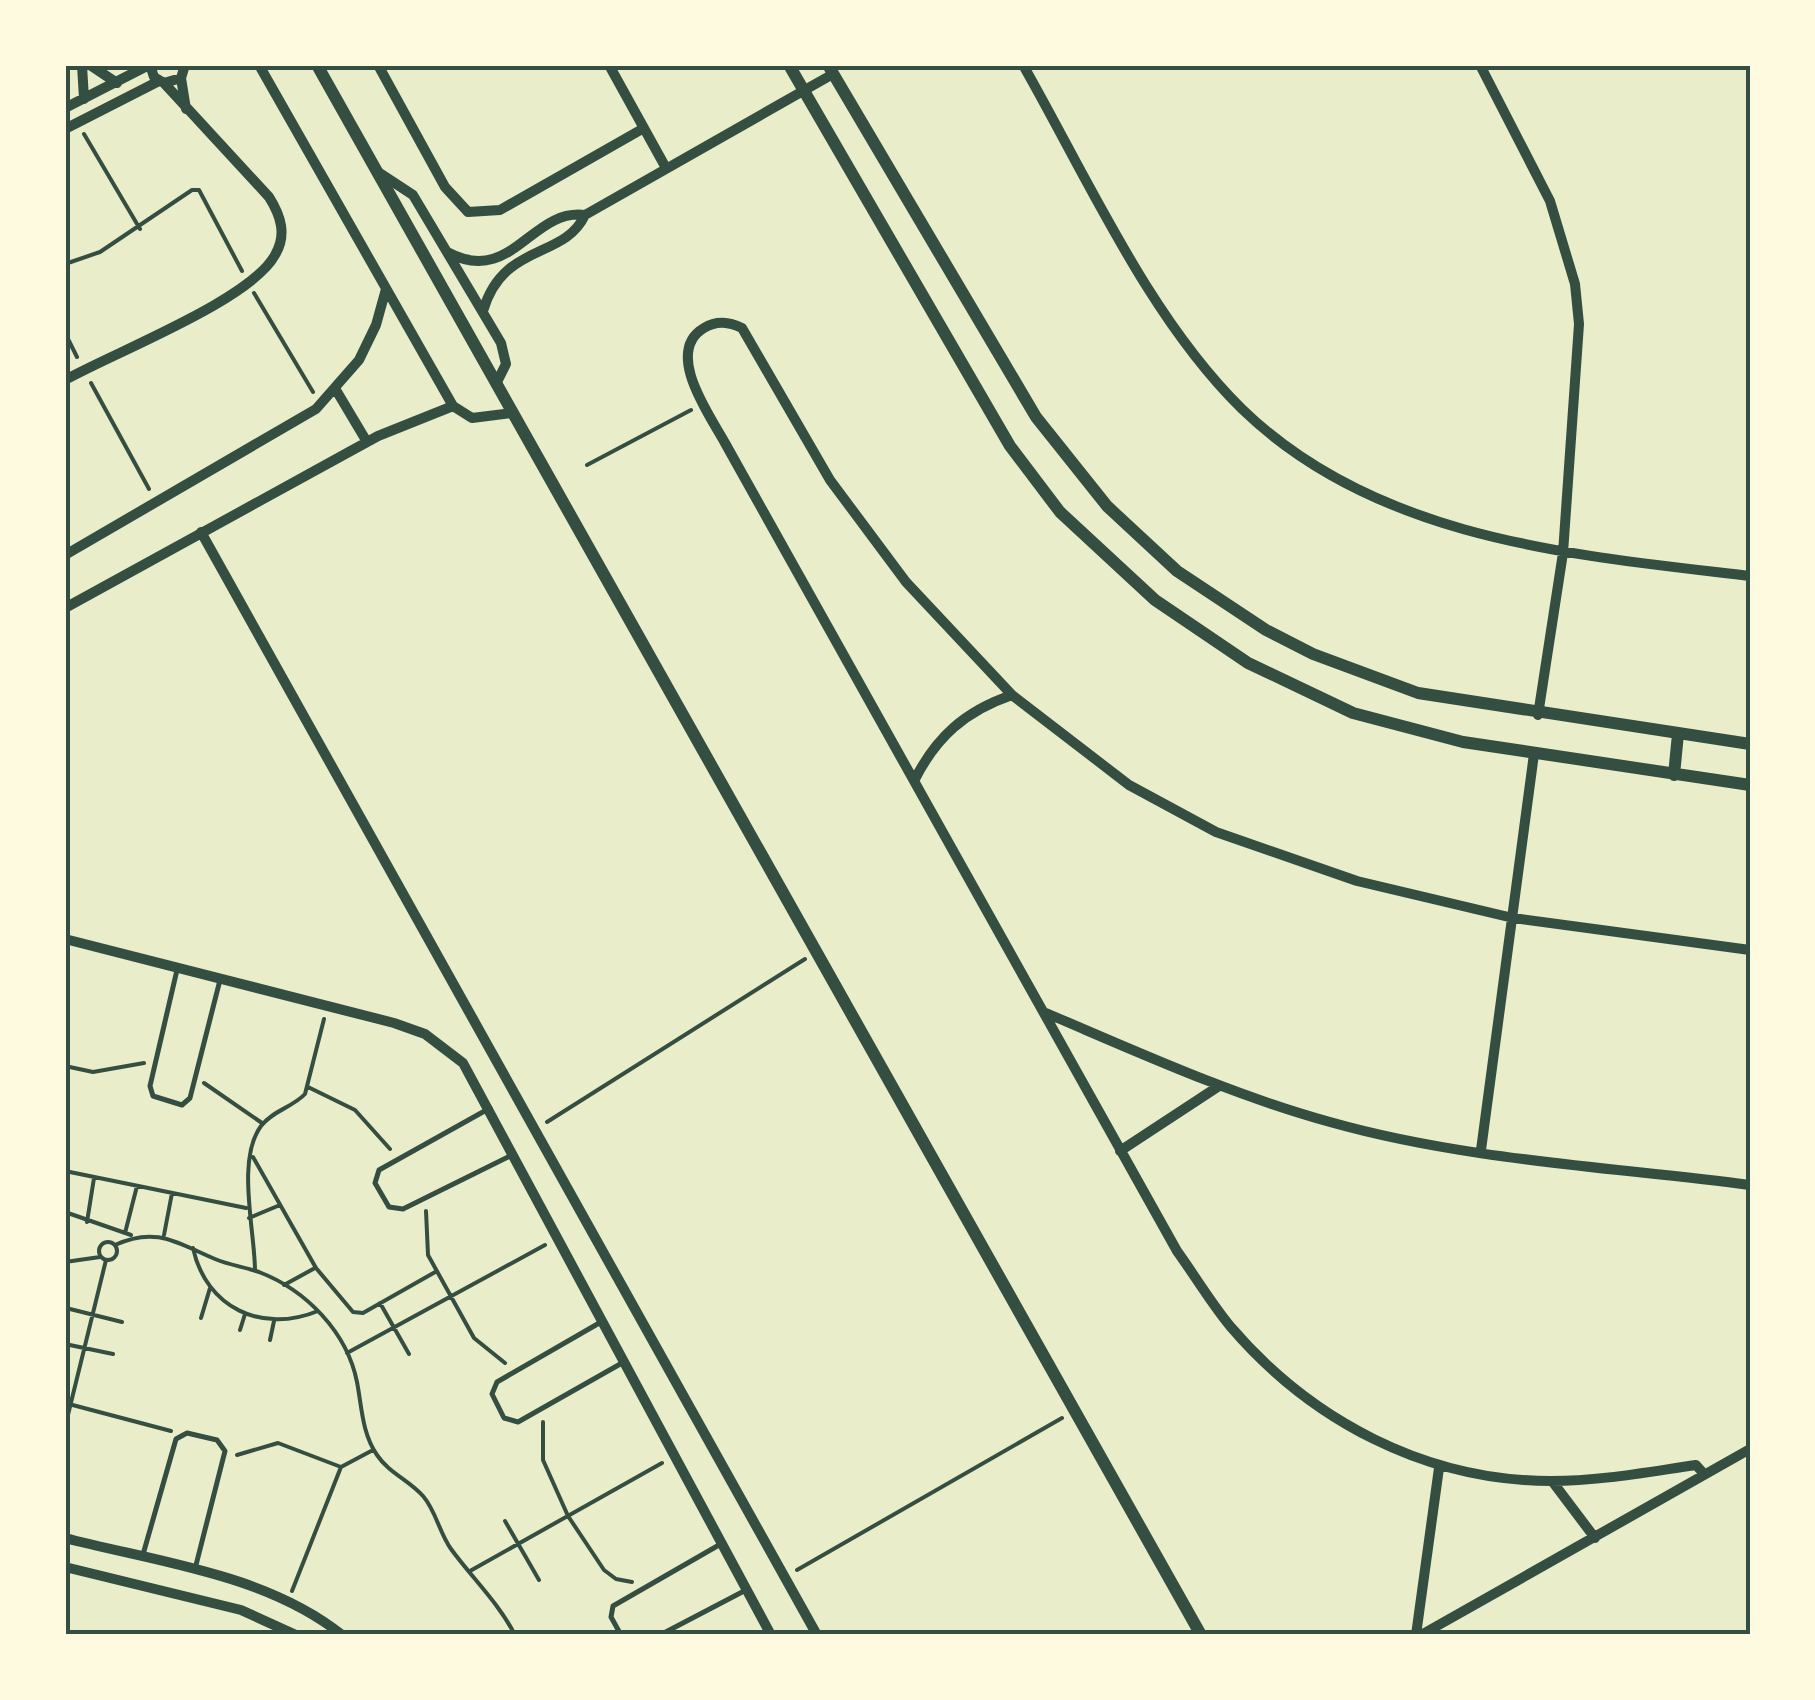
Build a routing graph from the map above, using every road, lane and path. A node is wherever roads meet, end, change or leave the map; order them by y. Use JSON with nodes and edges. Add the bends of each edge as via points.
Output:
{"nodes":[{"id":1,"x":82,"y":65,"type":"edge"},
{"id":2,"x":90,"y":65,"type":"edge"},
{"id":3,"x":149,"y":65,"type":"edge"},
{"id":4,"x":258,"y":65,"type":"edge"},
{"id":5,"x":317,"y":65,"type":"edge"},
{"id":6,"x":378,"y":65,"type":"edge"},
{"id":7,"x":609,"y":65,"type":"edge"},
{"id":8,"x":790,"y":65,"type":"edge"},
{"id":9,"x":1023,"y":65,"type":"edge"},
{"id":10,"x":1480,"y":65,"type":"edge"},
{"id":11,"x":185,"y":69,"type":"edge"},
{"id":12,"x":830,"y":69,"type":"edge"},
{"id":13,"x":162,"y":82,"type":"junction"},
{"id":14,"x":117,"y":83,"type":"junction"},
{"id":15,"x":804,"y":90,"type":"junction"},
{"id":16,"x":84,"y":99,"type":"junction"},
{"id":17,"x":65,"y":108,"type":"edge"},
{"id":18,"x":186,"y":110,"type":"junction"},
{"id":19,"x":78,"y":124,"type":"junction"},
{"id":20,"x":644,"y":128,"type":"junction"},
{"id":21,"x":65,"y":129,"type":"edge"},
{"id":22,"x":666,"y":168,"type":"junction"},
{"id":23,"x":377,"y":172,"type":"junction"},
{"id":24,"x":585,"y":215,"type":"junction"},
{"id":25,"x":140,"y":229,"type":"junction"},
{"id":26,"x":540,"y":231,"type":"junction"},
{"id":27,"x":548,"y":244,"type":"junction"},
{"id":28,"x":447,"y":252,"type":"junction"},
{"id":29,"x":65,"y":264,"type":"edge"},
{"id":30,"x":249,"y":285,"type":"junction"},
{"id":31,"x":386,"y":288,"type":"junction"},
{"id":32,"x":483,"y":311,"type":"junction"},
{"id":33,"x":65,"y":334,"type":"edge"},
{"id":34,"x":83,"y":370,"type":"junction"},
{"id":35,"x":65,"y":380,"type":"edge"},
{"id":36,"x":496,"y":384,"type":"junction"},
{"id":37,"x":336,"y":390,"type":"junction"},
{"id":38,"x":704,"y":403,"type":"junction"},
{"id":39,"x":320,"y":405,"type":"junction"},
{"id":40,"x":453,"y":406,"type":"junction"},
{"id":41,"x":512,"y":413,"type":"junction"},
{"id":42,"x":367,"y":442,"type":"junction"},
{"id":43,"x":587,"y":465,"type":"dead end"},
{"id":44,"x":156,"y":502,"type":"junction"},
{"id":45,"x":200,"y":532,"type":"junction"},
{"id":46,"x":1562,"y":553,"type":"junction"},
{"id":47,"x":65,"y":555,"type":"edge"},
{"id":48,"x":1750,"y":576,"type":"edge"},
{"id":49,"x":65,"y":608,"type":"edge"},
{"id":50,"x":1012,"y":695,"type":"junction"},
{"id":51,"x":1538,"y":715,"type":"junction"},
{"id":52,"x":1678,"y":734,"type":"junction"},
{"id":53,"x":1750,"y":744,"type":"edge"},
{"id":54,"x":1534,"y":754,"type":"junction"},
{"id":55,"x":1674,"y":775,"type":"junction"},
{"id":56,"x":914,"y":782,"type":"junction"},
{"id":57,"x":1750,"y":786,"type":"edge"},
{"id":58,"x":1514,"y":918,"type":"junction"},
{"id":59,"x":65,"y":938,"type":"edge"},
{"id":60,"x":1750,"y":950,"type":"edge"},
{"id":61,"x":816,"y":952,"type":"junction"},
{"id":62,"x":178,"y":967,"type":"junction"},
{"id":63,"x":220,"y":978,"type":"junction"},
{"id":64,"x":328,"y":1006,"type":"junction"},
{"id":65,"x":1045,"y":1012,"type":"junction"},
{"id":66,"x":156,"y":1060,"type":"junction"},
{"id":67,"x":65,"y":1066,"type":"edge"},
{"id":68,"x":196,"y":1078,"type":"junction"},
{"id":69,"x":1218,"y":1086,"type":"junction"},
{"id":70,"x":308,"y":1087,"type":"junction"},
{"id":71,"x":490,"y":1108,"type":"junction"},
{"id":72,"x":262,"y":1124,"type":"junction"},
{"id":73,"x":534,"y":1130,"type":"junction"},
{"id":74,"x":1481,"y":1150,"type":"junction"},
{"id":75,"x":1120,"y":1151,"type":"junction"},
{"id":76,"x":514,"y":1154,"type":"junction"},
{"id":77,"x":253,"y":1158,"type":"junction"},
{"id":78,"x":399,"y":1159,"type":"junction"},
{"id":79,"x":65,"y":1171,"type":"edge"},
{"id":80,"x":94,"y":1177,"type":"junction"},
{"id":81,"x":1750,"y":1185,"type":"edge"},
{"id":82,"x":138,"y":1186,"type":"junction"},
{"id":83,"x":172,"y":1193,"type":"junction"},
{"id":84,"x":427,"y":1197,"type":"junction"},
{"id":85,"x":280,"y":1204,"type":"junction"},
{"id":86,"x":246,"y":1208,"type":"junction"},
{"id":87,"x":65,"y":1212,"type":"edge"},
{"id":88,"x":250,"y":1218,"type":"junction"},
{"id":89,"x":86,"y":1222,"type":"junction"},
{"id":90,"x":125,"y":1233,"type":"junction"},
{"id":91,"x":164,"y":1235,"type":"junction"},
{"id":92,"x":134,"y":1236,"type":"junction"},
{"id":93,"x":559,"y":1238,"type":"junction"},
{"id":94,"x":115,"y":1245,"type":"junction"},
{"id":95,"x":192,"y":1248,"type":"junction"},
{"id":96,"x":104,"y":1258,"type":"junction"},
{"id":97,"x":65,"y":1262,"type":"edge"},
{"id":98,"x":316,"y":1268,"type":"junction"},
{"id":99,"x":255,"y":1270,"type":"junction"},
{"id":100,"x":437,"y":1272,"type":"junction"},
{"id":101,"x":284,"y":1285,"type":"junction"},
{"id":102,"x":210,"y":1288,"type":"junction"},
{"id":103,"x":451,"y":1296,"type":"junction"},
{"id":104,"x":380,"y":1304,"type":"junction"},
{"id":105,"x":66,"y":1308,"type":"edge"},
{"id":106,"x":318,"y":1311,"type":"junction"},
{"id":107,"x":93,"y":1314,"type":"junction"},
{"id":108,"x":244,"y":1314,"type":"junction"},
{"id":109,"x":201,"y":1318,"type":"dead end"},
{"id":110,"x":274,"y":1321,"type":"junction"},
{"id":111,"x":604,"y":1321,"type":"junction"},
{"id":112,"x":122,"y":1322,"type":"dead end"},
{"id":113,"x":394,"y":1328,"type":"junction"},
{"id":114,"x":240,"y":1330,"type":"dead end"},
{"id":115,"x":270,"y":1340,"type":"dead end"},
{"id":116,"x":65,"y":1344,"type":"edge"},
{"id":117,"x":85,"y":1348,"type":"junction"},
{"id":118,"x":347,"y":1353,"type":"junction"},
{"id":119,"x":114,"y":1354,"type":"dead end"},
{"id":120,"x":410,"y":1354,"type":"dead end"},
{"id":121,"x":625,"y":1362,"type":"junction"},
{"id":122,"x":518,"y":1370,"type":"junction"},
{"id":123,"x":68,"y":1404,"type":"edge"},
{"id":124,"x":543,"y":1407,"type":"junction"},
{"id":125,"x":1074,"y":1410,"type":"junction"},
{"id":126,"x":65,"y":1426,"type":"edge"},
{"id":127,"x":179,"y":1435,"type":"junction"},
{"id":128,"x":373,"y":1450,"type":"junction"},
{"id":129,"x":1750,"y":1450,"type":"edge"},
{"id":130,"x":672,"y":1457,"type":"junction"},
{"id":131,"x":223,"y":1460,"type":"junction"},
{"id":132,"x":341,"y":1467,"type":"junction"},
{"id":133,"x":1439,"y":1468,"type":"junction"},
{"id":134,"x":1704,"y":1474,"type":"junction"},
{"id":135,"x":1552,"y":1481,"type":"junction"},
{"id":136,"x":568,"y":1516,"type":"junction"},
{"id":137,"x":505,"y":1521,"type":"dead end"},
{"id":138,"x":65,"y":1538,"type":"edge"},
{"id":139,"x":1595,"y":1538,"type":"junction"},
{"id":140,"x":722,"y":1543,"type":"junction"},
{"id":141,"x":518,"y":1544,"type":"junction"},
{"id":142,"x":142,"y":1558,"type":"junction"},
{"id":143,"x":65,"y":1567,"type":"edge"},
{"id":144,"x":470,"y":1571,"type":"junction"},
{"id":145,"x":194,"y":1572,"type":"junction"},
{"id":146,"x":784,"y":1578,"type":"junction"},
{"id":147,"x":539,"y":1580,"type":"dead end"},
{"id":148,"x":647,"y":1585,"type":"junction"},
{"id":149,"x":747,"y":1590,"type":"junction"},
{"id":150,"x":288,"y":1600,"type":"junction"},
{"id":151,"x":296,"y":1635,"type":"edge"},
{"id":152,"x":342,"y":1635,"type":"edge"},
{"id":153,"x":515,"y":1635,"type":"edge"},
{"id":154,"x":621,"y":1635,"type":"edge"},
{"id":155,"x":660,"y":1635,"type":"edge"},
{"id":156,"x":771,"y":1635,"type":"edge"},
{"id":157,"x":817,"y":1635,"type":"edge"},
{"id":158,"x":1201,"y":1635,"type":"edge"},
{"id":159,"x":1418,"y":1635,"type":"edge"}],
"edges":[{"from":1,"to":16,"type":"street"},
{"from":2,"to":14,"type":"street"},
{"from":3,"to":13,"type":"street"},
{"from":3,"to":14,"type":"street"},
{"from":4,"to":31,"type":"street"},
{"from":5,"to":23,"type":"street"},
{"from":6,"to":20,"type":"street","via":[[445,186],[468,212],[500,210]]},
{"from":7,"to":20,"type":"street"},
{"from":8,"to":15,"type":"street"},
{"from":9,"to":46,"type":"street","via":[[1158,301],[1243,409],[1301,455],[1368,494],[1437,522]]},
{"from":10,"to":46,"type":"street","via":[[1550,202],[1575,284],[1579,358]]},
{"from":11,"to":13,"type":"street"},
{"from":11,"to":18,"type":"street"},
{"from":12,"to":15,"type":"street"},
{"from":12,"to":51,"type":"street","via":[[1036,417],[1137,536],[1220,602],[1313,654],[1418,693]]},
{"from":13,"to":18,"type":"street"},
{"from":13,"to":19,"type":"street"},
{"from":14,"to":16,"type":"street"},
{"from":15,"to":22,"type":"street"},
{"from":15,"to":54,"type":"street","via":[[1010,446],[1060,512],[1113,564],[1200,633],[1296,689],[1406,729]]},
{"from":16,"to":17,"type":"street"},
{"from":18,"to":30,"type":"street","via":[[261,188],[281,220],[275,256]]},
{"from":19,"to":21,"type":"street"},
{"from":19,"to":25,"type":"path"},
{"from":20,"to":22,"type":"street"},
{"from":22,"to":24,"type":"street"},
{"from":23,"to":28,"type":"street","via":[[412,196]]},
{"from":23,"to":36,"type":"street"},
{"from":24,"to":26,"type":"street","via":[[561,216]]},
{"from":24,"to":27,"type":"street","via":[[572,233]]},
{"from":25,"to":29,"type":"path"},
{"from":25,"to":30,"type":"path","via":[[199,190]]},
{"from":26,"to":27,"type":"street"},
{"from":26,"to":28,"type":"street","via":[[491,261]]},
{"from":27,"to":32,"type":"street","via":[[499,275]]},
{"from":28,"to":32,"type":"street"},
{"from":30,"to":34,"type":"street"},
{"from":30,"to":39,"type":"path"},
{"from":31,"to":37,"type":"street","via":[[368,343]]},
{"from":31,"to":40,"type":"street"},
{"from":32,"to":36,"type":"street","via":[[506,356]]},
{"from":33,"to":34,"type":"path"},
{"from":34,"to":35,"type":"street"},
{"from":34,"to":44,"type":"path"},
{"from":36,"to":41,"type":"street"},
{"from":37,"to":39,"type":"street"},
{"from":37,"to":42,"type":"street"},
{"from":38,"to":43,"type":"path"},
{"from":38,"to":50,"type":"street","via":[[689,366],[691,344],[706,327],[731,323],[752,342],[872,540]]},
{"from":38,"to":56,"type":"street"},
{"from":39,"to":44,"type":"street"},
{"from":40,"to":41,"type":"street","via":[[472,418]]},
{"from":40,"to":42,"type":"street"},
{"from":41,"to":61,"type":"street"},
{"from":42,"to":45,"type":"street"},
{"from":44,"to":47,"type":"street"},
{"from":45,"to":49,"type":"street"},
{"from":45,"to":73,"type":"street"},
{"from":46,"to":48,"type":"street"},
{"from":46,"to":51,"type":"street"},
{"from":50,"to":56,"type":"street","via":[[963,717],[943,735]]},
{"from":50,"to":58,"type":"street","via":[[1129,785],[1216,832],[1358,882]]},
{"from":51,"to":52,"type":"street"},
{"from":52,"to":53,"type":"street"},
{"from":52,"to":55,"type":"street"},
{"from":54,"to":55,"type":"street"},
{"from":54,"to":58,"type":"street"},
{"from":55,"to":57,"type":"street"},
{"from":56,"to":65,"type":"street"},
{"from":58,"to":60,"type":"street"},
{"from":58,"to":74,"type":"street"},
{"from":59,"to":62,"type":"street"},
{"from":61,"to":73,"type":"path"},
{"from":61,"to":125,"type":"street"},
{"from":62,"to":63,"type":"street"},
{"from":62,"to":66,"type":"lane"},
{"from":63,"to":64,"type":"street"},
{"from":63,"to":68,"type":"lane"},
{"from":64,"to":70,"type":"path"},
{"from":64,"to":71,"type":"street","via":[[394,1022],[439,1043],[472,1076]]},
{"from":65,"to":69,"type":"street"},
{"from":65,"to":75,"type":"street"},
{"from":66,"to":67,"type":"path","via":[[93,1072]]},
{"from":66,"to":68,"type":"lane","via":[[150,1091],[162,1102],[186,1102]]},
{"from":68,"to":72,"type":"path"},
{"from":69,"to":74,"type":"street","via":[[1333,1123]]},
{"from":69,"to":75,"type":"street"},
{"from":70,"to":72,"type":"path","via":[[300,1100]]},
{"from":70,"to":78,"type":"path","via":[[355,1110]]},
{"from":71,"to":76,"type":"street"},
{"from":71,"to":78,"type":"lane"},
{"from":72,"to":77,"type":"path"},
{"from":73,"to":146,"type":"street"},
{"from":74,"to":81,"type":"street"},
{"from":75,"to":133,"type":"street","via":[[1177,1251],[1260,1358],[1333,1416]]},
{"from":76,"to":84,"type":"lane"},
{"from":76,"to":93,"type":"street"},
{"from":77,"to":85,"type":"path"},
{"from":77,"to":86,"type":"path"},
{"from":78,"to":84,"type":"lane","via":[[375,1179],[389,1207],[403,1209]]},
{"from":79,"to":80,"type":"path"},
{"from":80,"to":82,"type":"path"},
{"from":80,"to":89,"type":"path"},
{"from":82,"to":83,"type":"path"},
{"from":82,"to":90,"type":"path"},
{"from":83,"to":86,"type":"path"},
{"from":83,"to":91,"type":"path"},
{"from":84,"to":100,"type":"path","via":[[424,1243]]},
{"from":85,"to":88,"type":"path"},
{"from":85,"to":98,"type":"path"},
{"from":86,"to":88,"type":"path"},
{"from":87,"to":89,"type":"path"},
{"from":88,"to":99,"type":"path"},
{"from":89,"to":90,"type":"path"},
{"from":90,"to":92,"type":"path"},
{"from":91,"to":92,"type":"path"},
{"from":91,"to":95,"type":"path"},
{"from":92,"to":94,"type":"path"},
{"from":93,"to":103,"type":"path"},
{"from":93,"to":111,"type":"street"},
{"from":94,"to":96,"type":"path","via":[[116,1256]]},
{"from":94,"to":96,"type":"path","via":[[100,1245]]},
{"from":95,"to":99,"type":"path"},
{"from":95,"to":102,"type":"path"},
{"from":96,"to":97,"type":"path"},
{"from":96,"to":107,"type":"path"},
{"from":98,"to":101,"type":"path"},
{"from":98,"to":104,"type":"path","via":[[353,1312]]},
{"from":99,"to":101,"type":"path"},
{"from":100,"to":103,"type":"path"},
{"from":100,"to":104,"type":"path"},
{"from":101,"to":106,"type":"path"},
{"from":102,"to":108,"type":"path"},
{"from":102,"to":109,"type":"path"},
{"from":103,"to":113,"type":"path"},
{"from":103,"to":122,"type":"path","via":[[478,1344]]},
{"from":104,"to":113,"type":"path"},
{"from":105,"to":107,"type":"path"},
{"from":106,"to":110,"type":"path"},
{"from":106,"to":118,"type":"path"},
{"from":107,"to":112,"type":"path"},
{"from":107,"to":117,"type":"path"},
{"from":108,"to":110,"type":"path"},
{"from":108,"to":114,"type":"path"},
{"from":110,"to":115,"type":"path"},
{"from":111,"to":121,"type":"street"},
{"from":111,"to":122,"type":"lane"},
{"from":113,"to":118,"type":"path"},
{"from":113,"to":120,"type":"path"},
{"from":116,"to":117,"type":"path"},
{"from":117,"to":119,"type":"path"},
{"from":117,"to":123,"type":"path"},
{"from":118,"to":128,"type":"path"},
{"from":121,"to":124,"type":"lane"},
{"from":121,"to":130,"type":"street"},
{"from":122,"to":124,"type":"lane","via":[[492,1390],[504,1418],[518,1422]]},
{"from":123,"to":126,"type":"path"},
{"from":123,"to":127,"type":"path"},
{"from":124,"to":136,"type":"path","via":[[543,1460]]},
{"from":125,"to":146,"type":"path"},
{"from":125,"to":158,"type":"street"},
{"from":127,"to":131,"type":"lane","via":[[217,1440]]},
{"from":127,"to":142,"type":"lane"},
{"from":128,"to":132,"type":"path"},
{"from":128,"to":144,"type":"path","via":[[424,1497]]},
{"from":129,"to":134,"type":"street"},
{"from":130,"to":136,"type":"path"},
{"from":130,"to":140,"type":"street"},
{"from":131,"to":132,"type":"path","via":[[278,1443]]},
{"from":131,"to":145,"type":"lane"},
{"from":132,"to":150,"type":"path"},
{"from":133,"to":135,"type":"street"},
{"from":133,"to":159,"type":"street"},
{"from":134,"to":135,"type":"street","via":[[1696,1465]]},
{"from":134,"to":139,"type":"street"},
{"from":135,"to":139,"type":"street"},
{"from":136,"to":141,"type":"path"},
{"from":136,"to":148,"type":"path","via":[[604,1570],[616,1580]]},
{"from":137,"to":141,"type":"path"},
{"from":138,"to":142,"type":"street"},
{"from":139,"to":159,"type":"street"},
{"from":140,"to":148,"type":"lane"},
{"from":140,"to":149,"type":"street"},
{"from":141,"to":144,"type":"path"},
{"from":141,"to":147,"type":"path"},
{"from":142,"to":145,"type":"street"},
{"from":143,"to":151,"type":"street","via":[[241,1610]]},
{"from":144,"to":153,"type":"path"},
{"from":145,"to":150,"type":"street"},
{"from":146,"to":157,"type":"street"},
{"from":148,"to":154,"type":"lane","via":[[613,1606]]},
{"from":149,"to":155,"type":"lane"},
{"from":149,"to":156,"type":"street"},
{"from":150,"to":152,"type":"street"}]}
